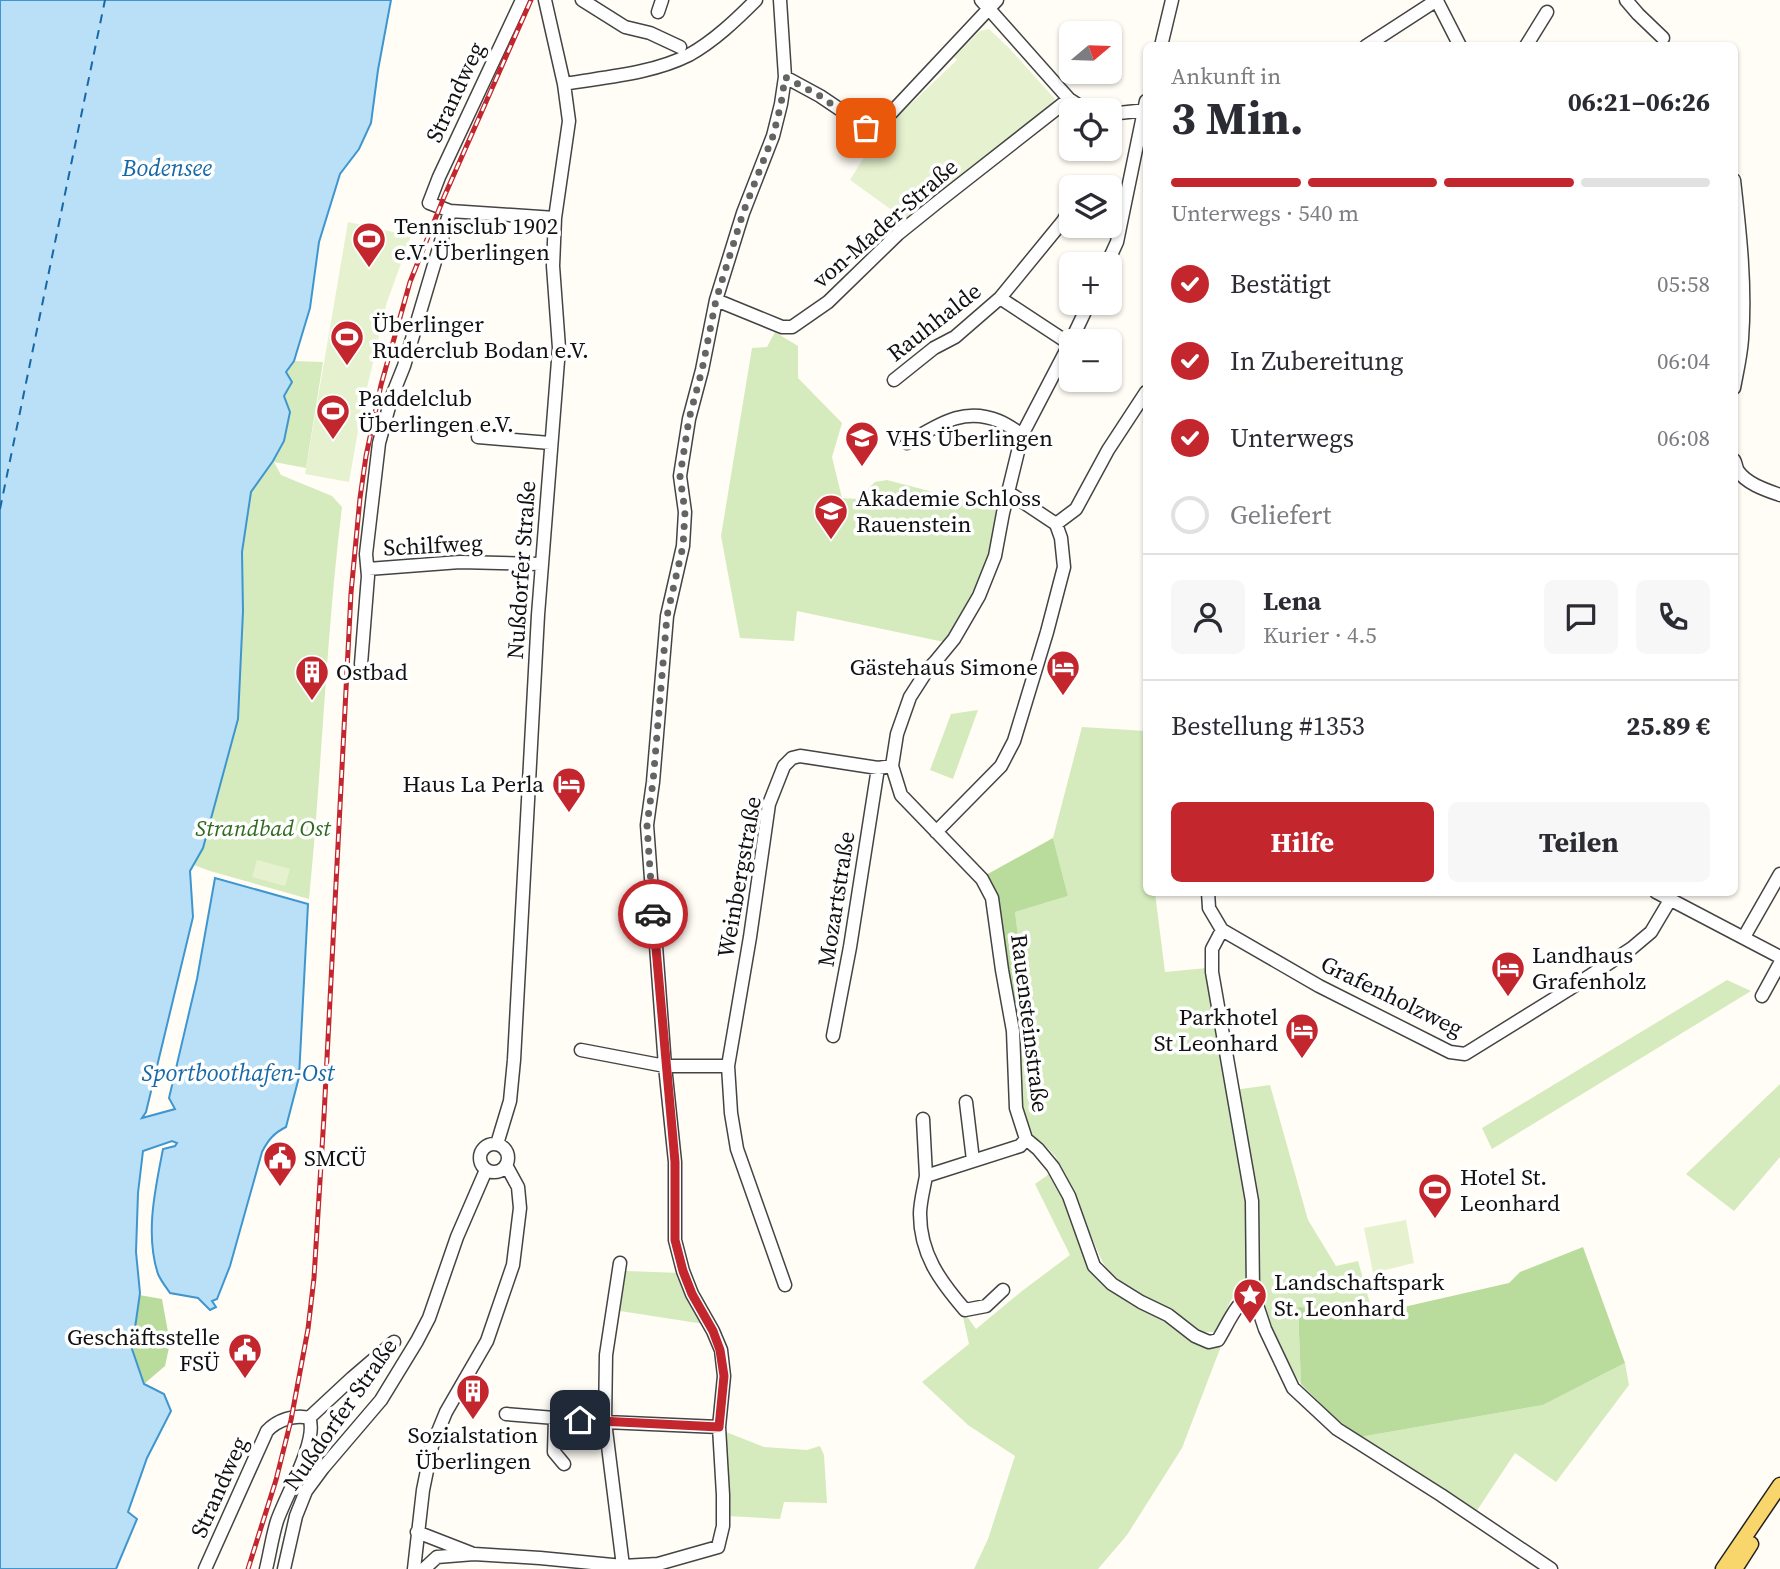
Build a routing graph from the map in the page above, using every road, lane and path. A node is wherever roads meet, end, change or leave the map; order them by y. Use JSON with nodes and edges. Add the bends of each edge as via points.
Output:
{"nodes":[{"id":1,"x":522,"y":0,"type":"edge"},
{"id":2,"x":545,"y":0,"type":"edge"},
{"id":3,"x":582,"y":0,"type":"edge"},
{"id":4,"x":756,"y":0,"type":"edge"},
{"id":5,"x":780,"y":0,"type":"edge"},
{"id":6,"x":1172,"y":0,"type":"edge"},
{"id":7,"x":1437,"y":0,"type":"edge"},
{"id":8,"x":1626,"y":0,"type":"edge"},
{"id":9,"x":989,"y":3,"type":"edge"},
{"id":10,"x":744,"y":12,"type":"junction"},
{"id":11,"x":1547,"y":12,"type":"dead end"},
{"id":12,"x":782,"y":23,"type":"junction"},
{"id":13,"x":1663,"y":38,"type":"dead end"},
{"id":14,"x":1162,"y":42,"type":"edge"},
{"id":15,"x":1375,"y":42,"type":"edge"},
{"id":16,"x":1458,"y":42,"type":"edge"},
{"id":17,"x":1529,"y":42,"type":"edge"},
{"id":18,"x":680,"y":47,"type":"dead end"},
{"id":19,"x":785,"y":77,"type":"junction"},
{"id":20,"x":564,"y":84,"type":"junction"},
{"id":21,"x":1068,"y":98,"type":"edge"},
{"id":22,"x":1059,"y":107,"type":"edge"},
{"id":23,"x":1143,"y":107,"type":"edge"},
{"id":24,"x":1122,"y":112,"type":"edge"},
{"id":25,"x":1143,"y":117,"type":"edge"},
{"id":26,"x":450,"y":211,"type":"junction"},
{"id":27,"x":1738,"y":214,"type":"edge"},
{"id":28,"x":555,"y":218,"type":"junction"},
{"id":29,"x":1059,"y":226,"type":"edge"},
{"id":30,"x":1112,"y":252,"type":"edge"},
{"id":31,"x":1000,"y":298,"type":"junction"},
{"id":32,"x":716,"y":300,"type":"junction"},
{"id":33,"x":1059,"y":335,"type":"edge"},
{"id":34,"x":1059,"y":363,"type":"edge"},
{"id":35,"x":1738,"y":364,"type":"edge"},
{"id":36,"x":894,"y":380,"type":"dead end"},
{"id":37,"x":1143,"y":397,"type":"edge"},
{"id":38,"x":1022,"y":435,"type":"junction"},
{"id":39,"x":478,"y":437,"type":"dead end"},
{"id":40,"x":550,"y":443,"type":"junction"},
{"id":41,"x":906,"y":443,"type":"dead end"},
{"id":42,"x":1738,"y":471,"type":"edge"},
{"id":43,"x":1008,"y":492,"type":"junction"},
{"id":44,"x":1780,"y":495,"type":"edge"},
{"id":45,"x":1056,"y":524,"type":"junction"},
{"id":46,"x":541,"y":564,"type":"junction"},
{"id":47,"x":368,"y":569,"type":"junction"},
{"id":48,"x":361,"y":664,"type":"dead end"},
{"id":49,"x":892,"y":766,"type":"junction"},
{"id":50,"x":878,"y":768,"type":"junction"},
{"id":51,"x":936,"y":832,"type":"junction"},
{"id":52,"x":1780,"y":874,"type":"edge"},
{"id":53,"x":1208,"y":896,"type":"edge"},
{"id":54,"x":1663,"y":896,"type":"edge"},
{"id":55,"x":1670,"y":900,"type":"junction"},
{"id":56,"x":1222,"y":930,"type":"junction"},
{"id":57,"x":1744,"y":937,"type":"junction"},
{"id":58,"x":1780,"y":957,"type":"edge"},
{"id":59,"x":1780,"y":963,"type":"edge"},
{"id":60,"x":1762,"y":996,"type":"dead end"},
{"id":61,"x":834,"y":1036,"type":"dead end"},
{"id":62,"x":581,"y":1050,"type":"dead end"},
{"id":63,"x":666,"y":1066,"type":"junction"},
{"id":64,"x":728,"y":1066,"type":"junction"},
{"id":65,"x":966,"y":1102,"type":"dead end"},
{"id":66,"x":923,"y":1119,"type":"dead end"},
{"id":67,"x":1026,"y":1139,"type":"junction"},
{"id":68,"x":497,"y":1144,"type":"junction"},
{"id":69,"x":974,"y":1160,"type":"junction"},
{"id":70,"x":506,"y":1165,"type":"junction"},
{"id":71,"x":486,"y":1170,"type":"junction"},
{"id":72,"x":926,"y":1176,"type":"junction"},
{"id":73,"x":620,"y":1263,"type":"dead end"},
{"id":74,"x":785,"y":1284,"type":"dead end"},
{"id":75,"x":1003,"y":1290,"type":"dead end"},
{"id":76,"x":1253,"y":1293,"type":"junction"},
{"id":77,"x":394,"y":1342,"type":"dead end"},
{"id":78,"x":506,"y":1414,"type":"dead end"},
{"id":79,"x":309,"y":1418,"type":"junction"},
{"id":80,"x":555,"y":1418,"type":"junction"},
{"id":81,"x":605,"y":1422,"type":"junction"},
{"id":82,"x":719,"y":1427,"type":"junction"},
{"id":83,"x":565,"y":1464,"type":"dead end"},
{"id":84,"x":1780,"y":1485,"type":"edge"},
{"id":85,"x":1780,"y":1502,"type":"edge"},
{"id":86,"x":417,"y":1532,"type":"junction"},
{"id":87,"x":416,"y":1546,"type":"junction"},
{"id":88,"x":474,"y":1554,"type":"junction"},
{"id":89,"x":437,"y":1557,"type":"junction"},
{"id":90,"x":623,"y":1566,"type":"junction"},
{"id":91,"x":205,"y":1569,"type":"edge"},
{"id":92,"x":265,"y":1569,"type":"edge"},
{"id":93,"x":284,"y":1569,"type":"edge"},
{"id":94,"x":414,"y":1569,"type":"edge"},
{"id":95,"x":424,"y":1569,"type":"edge"},
{"id":96,"x":1551,"y":1569,"type":"edge"},
{"id":97,"x":1723,"y":1569,"type":"edge"},
{"id":98,"x":1735,"y":1569,"type":"edge"}],
"edges":[{"from":1,"to":26,"type":"street","name":"Strandweg","via":[[429,203]]},
{"from":2,"to":20,"type":"street","name":"Nußdorfer Straße"},
{"from":3,"to":18,"type":"street","via":[[625,27]]},
{"from":4,"to":10,"type":"street"},
{"from":5,"to":12,"type":"street"},
{"from":6,"to":14,"type":"street"},
{"from":7,"to":15,"type":"street"},
{"from":7,"to":16,"type":"street"},
{"from":8,"to":13,"type":"street"},
{"from":9,"to":19,"type":"street","via":[[872,131]]},
{"from":9,"to":21,"type":"street"},
{"from":10,"to":12,"type":"street","via":[[769,5]]},
{"from":10,"to":20,"type":"street","via":[[678,60]]},
{"from":11,"to":17,"type":"street"},
{"from":12,"to":19,"type":"street"},
{"from":19,"to":32,"type":"street","via":[[773,136]]},
{"from":20,"to":28,"type":"street","name":"Nußdorfer Straße","via":[[569,121]]},
{"from":22,"to":32,"type":"street","name":"von-Mader-Straße","via":[[898,234],[828,302],[792,327]]},
{"from":23,"to":24,"type":"street"},
{"from":25,"to":30,"type":"street"},
{"from":26,"to":28,"type":"street"},
{"from":26,"to":47,"type":"street","name":"Schilfweg","via":[[379,443]]},
{"from":27,"to":35,"type":"street","via":[[1743,308]]},
{"from":28,"to":40,"type":"street","name":"Nußdorfer Straße","via":[[559,348]]},
{"from":29,"to":31,"type":"street","name":"Rauhhalde"},
{"from":31,"to":33,"type":"street","name":"Rauhhalde"},
{"from":31,"to":36,"type":"street","name":"Rauhhalde"},
{"from":32,"to":63,"type":"street","via":[[680,476],[683,546],[667,616],[647,825]]},
{"from":34,"to":38,"type":"street"},
{"from":37,"to":45,"type":"street","via":[[1076,509]]},
{"from":38,"to":41,"type":"street","via":[[975,414],[954,417]]},
{"from":38,"to":43,"type":"street"},
{"from":39,"to":40,"type":"street"},
{"from":40,"to":46,"type":"street","name":"Nußdorfer Straße"},
{"from":42,"to":44,"type":"street"},
{"from":43,"to":45,"type":"street"},
{"from":43,"to":49,"type":"street","via":[[995,556],[979,596],[954,639],[910,697]]},
{"from":45,"to":51,"type":"street","via":[[1064,567],[1014,741],[1001,766]]},
{"from":46,"to":47,"type":"street","name":"Schilfweg","via":[[460,562]]},
{"from":46,"to":68,"type":"street","name":"Nußdorfer Straße","via":[[514,1060],[510,1101]]},
{"from":47,"to":48,"type":"street","name":"Schilfweg"},
{"from":49,"to":50,"type":"street","name":"Weinbergstraße"},
{"from":49,"to":51,"type":"street","name":"Rauensteinstraße","via":[[901,795]]},
{"from":50,"to":61,"type":"street","name":"Mozartstraße"},
{"from":50,"to":64,"type":"street","name":"Weinbergstraße","via":[[800,756],[784,766],[769,804]]},
{"from":51,"to":67,"type":"street","name":"Rauensteinstraße","via":[[982,879],[992,898],[1013,1031],[1016,1108]]},
{"from":52,"to":57,"type":"street"},
{"from":53,"to":56,"type":"street","via":[[1209,908]]},
{"from":54,"to":55,"type":"street"},
{"from":55,"to":56,"type":"street","name":"Grafenholzweg","via":[[1651,932],[1632,948],[1465,1054],[1450,1052],[1319,986]]},
{"from":55,"to":57,"type":"street"},
{"from":56,"to":76,"type":"street","via":[[1212,948],[1212,972],[1252,1202]]},
{"from":57,"to":58,"type":"street"},
{"from":59,"to":60,"type":"street"},
{"from":62,"to":63,"type":"street"},
{"from":63,"to":64,"type":"street"},
{"from":63,"to":82,"type":"street","via":[[675,1162],[675,1240],[692,1294],[720,1350],[724,1376]]},
{"from":64,"to":74,"type":"street","name":"Weinbergstraße","via":[[737,1149]]},
{"from":65,"to":69,"type":"street"},
{"from":66,"to":72,"type":"street"},
{"from":67,"to":69,"type":"street","via":[[1020,1146]]},
{"from":67,"to":76,"type":"street","name":"Rauensteinstraße","via":[[1053,1167],[1069,1196],[1094,1266],[1112,1284],[1209,1342],[1218,1340],[1238,1306]]},
{"from":68,"to":70,"type":"street","via":[[507,1152]]},
{"from":68,"to":71,"type":"street","name":"Nußdorfer Straße","via":[[481,1153]]},
{"from":69,"to":72,"type":"street"},
{"from":70,"to":71,"type":"street","via":[[497,1172]]},
{"from":70,"to":86,"type":"street","via":[[517,1187],[520,1208],[513,1265],[487,1341],[432,1446]]},
{"from":71,"to":93,"type":"street","name":"Nußdorfer Straße","via":[[418,1342],[381,1399],[306,1491]]},
{"from":72,"to":75,"type":"street","via":[[920,1213],[933,1269],[965,1310],[986,1306]]},
{"from":73,"to":81,"type":"street","via":[[606,1355]]},
{"from":76,"to":96,"type":"street","via":[[1276,1355],[1304,1400],[1337,1429]]},
{"from":77,"to":79,"type":"street"},
{"from":78,"to":80,"type":"street"},
{"from":79,"to":91,"type":"street","name":"Strandweg","via":[[274,1424],[267,1431]]},
{"from":79,"to":92,"type":"street","via":[[310,1439],[276,1523]]},
{"from":80,"to":81,"type":"street"},
{"from":80,"to":83,"type":"street","via":[[554,1452]]},
{"from":81,"to":82,"type":"street"},
{"from":81,"to":90,"type":"street"},
{"from":82,"to":90,"type":"street","via":[[723,1526],[718,1547],[658,1564]]},
{"from":84,"to":97,"type":"main road"},
{"from":85,"to":98,"type":"main road"},
{"from":86,"to":87,"type":"street"},
{"from":86,"to":88,"type":"street"},
{"from":87,"to":89,"type":"street"},
{"from":87,"to":94,"type":"street"},
{"from":88,"to":89,"type":"street"},
{"from":88,"to":90,"type":"street"},
{"from":89,"to":95,"type":"street"}]}
